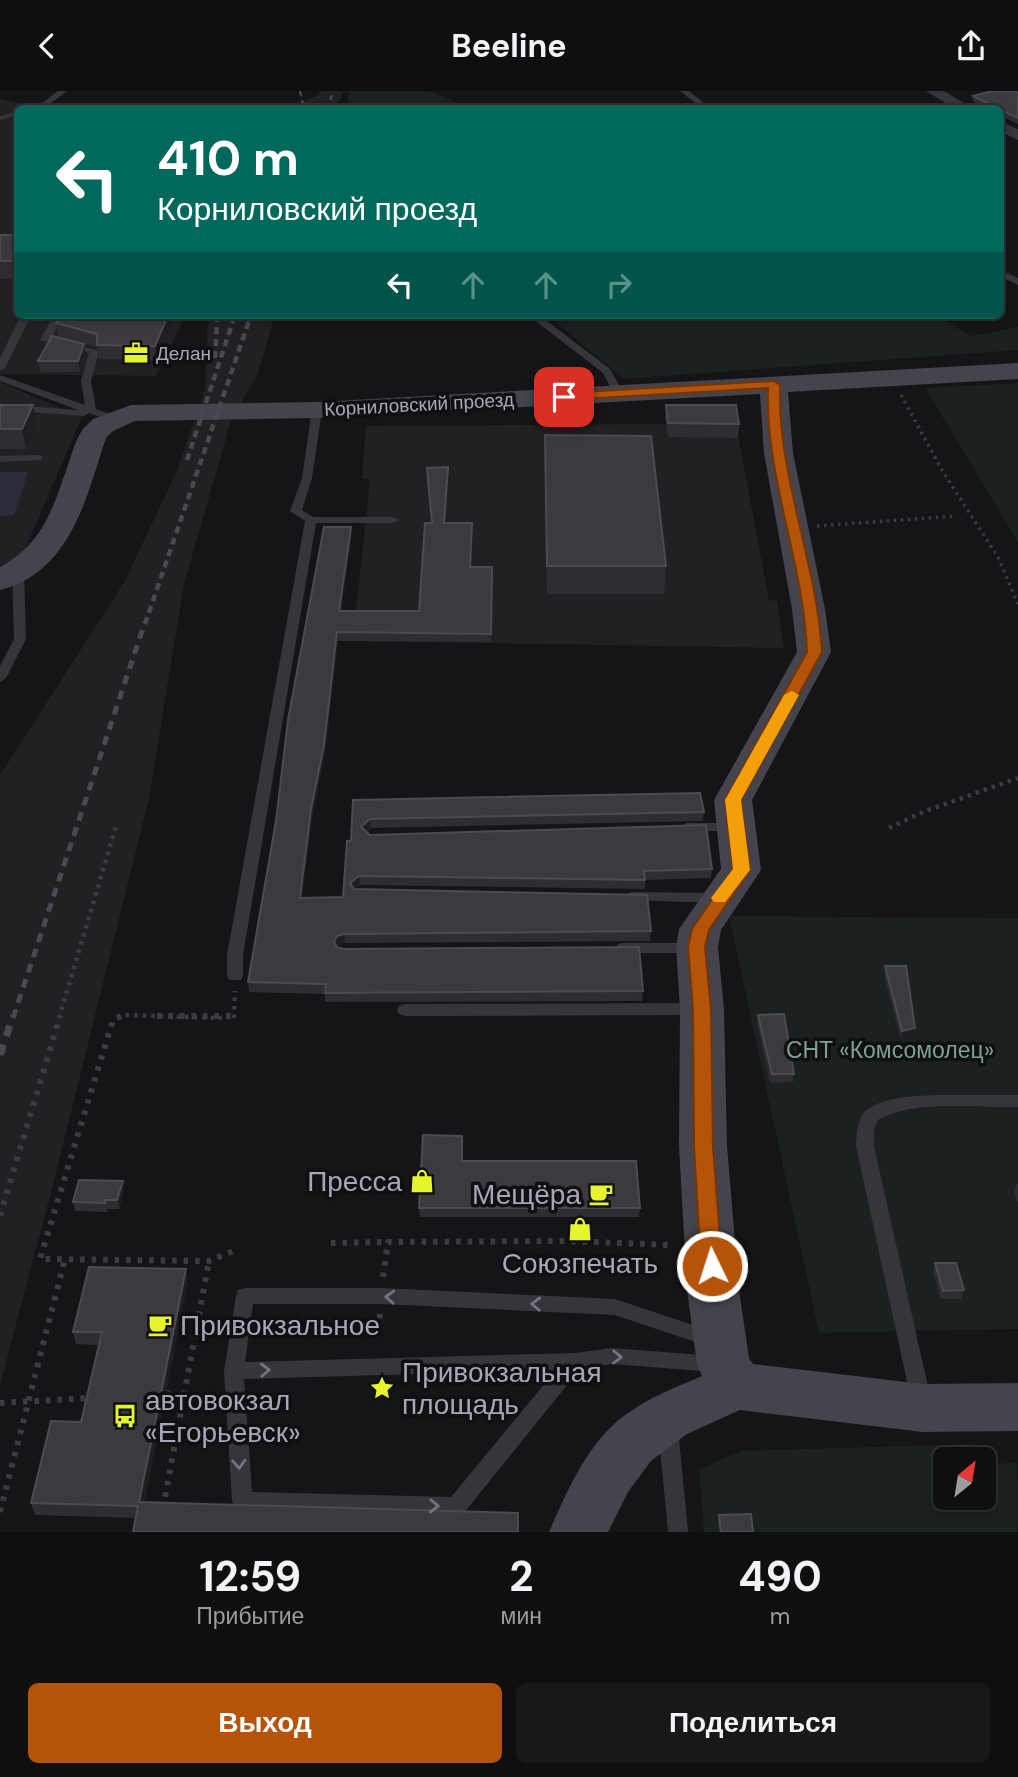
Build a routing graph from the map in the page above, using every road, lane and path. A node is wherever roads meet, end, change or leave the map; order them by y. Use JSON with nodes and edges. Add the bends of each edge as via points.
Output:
{"nodes":[{"id":1,"x":64,"y":91,"type":"edge"},
{"id":2,"x":684,"y":91,"type":"edge"},
{"id":3,"x":933,"y":91,"type":"edge"},
{"id":4,"x":43,"y":105,"type":"edge"},
{"id":5,"x":703,"y":105,"type":"edge"},
{"id":6,"x":959,"y":105,"type":"edge"},
{"id":7,"x":24,"y":319,"type":"edge"},
{"id":8,"x":57,"y":319,"type":"edge"},
{"id":9,"x":538,"y":319,"type":"edge"},
{"id":10,"x":0,"y":368,"type":"edge"},
{"id":11,"x":1018,"y":371,"type":"edge"},
{"id":12,"x":0,"y":378,"type":"edge"},
{"id":13,"x":895,"y":378,"type":"junction"},
{"id":14,"x":774,"y":385,"type":"junction"},
{"id":15,"x":619,"y":394,"type":"junction"},
{"id":16,"x":0,"y":407,"type":"edge"},
{"id":17,"x":317,"y":410,"type":"junction"},
{"id":18,"x":103,"y":414,"type":"junction"},
{"id":19,"x":38,"y":458,"type":"dead end"},
{"id":20,"x":0,"y":459,"type":"edge"},
{"id":21,"x":955,"y":516,"type":"dead end"},
{"id":22,"x":311,"y":520,"type":"junction"},
{"id":23,"x":393,"y":520,"type":"dead end"},
{"id":24,"x":792,"y":528,"type":"junction"},
{"id":25,"x":9,"y":575,"type":"edge"},
{"id":26,"x":1018,"y":604,"type":"edge"},
{"id":27,"x":0,"y":678,"type":"edge"},
{"id":28,"x":1018,"y":778,"type":"edge"},
{"id":29,"x":117,"y":823,"type":"dead end"},
{"id":30,"x":735,"y":827,"type":"junction"},
{"id":31,"x":889,"y":828,"type":"dead end"},
{"id":32,"x":668,"y":829,"type":"edge"},
{"id":33,"x":609,"y":896,"type":"edge"},
{"id":34,"x":720,"y":898,"type":"junction"},
{"id":35,"x":697,"y":947,"type":"junction"},
{"id":36,"x":602,"y":948,"type":"edge"},
{"id":37,"x":235,"y":976,"type":"joint"},
{"id":38,"x":702,"y":1009,"type":"junction"},
{"id":39,"x":405,"y":1010,"type":"dead end"},
{"id":40,"x":1018,"y":1101,"type":"edge"},
{"id":41,"x":0,"y":1216,"type":"edge"},
{"id":42,"x":388,"y":1242,"type":"junction"},
{"id":43,"x":331,"y":1243,"type":"dead end"},
{"id":44,"x":681,"y":1245,"type":"dead end"},
{"id":45,"x":236,"y":1250,"type":"dead end"},
{"id":46,"x":65,"y":1259,"type":"junction"},
{"id":47,"x":209,"y":1261,"type":"junction"},
{"id":48,"x":381,"y":1296,"type":"junction"},
{"id":49,"x":379,"y":1330,"type":"dead end"},
{"id":50,"x":575,"y":1361,"type":"junction"},
{"id":51,"x":727,"y":1364,"type":"junction"},
{"id":52,"x":234,"y":1371,"type":"junction"},
{"id":53,"x":166,"y":1393,"type":"edge"},
{"id":54,"x":184,"y":1395,"type":"junction"},
{"id":55,"x":93,"y":1398,"type":"edge"},
{"id":56,"x":0,"y":1403,"type":"edge"},
{"id":57,"x":1018,"y":1407,"type":"edge"},
{"id":58,"x":923,"y":1408,"type":"junction"},
{"id":59,"x":667,"y":1420,"type":"junction"},
{"id":60,"x":0,"y":1512,"type":"edge"},
{"id":61,"x":161,"y":1515,"type":"edge"},
{"id":62,"x":578,"y":1532,"type":"edge"},
{"id":63,"x":678,"y":1532,"type":"edge"}],
"edges":[{"from":1,"to":4,"type":"lane"},
{"from":2,"to":5,"type":"lane"},
{"from":3,"to":6,"type":"street"},
{"from":7,"to":10,"type":"lane"},
{"from":8,"to":18,"type":"lane","via":[[45,340],[94,351],[86,381]]},
{"from":9,"to":15,"type":"lane","via":[[607,371]]},
{"from":11,"to":13,"type":"street","name":"Корниловский проезд"},
{"from":12,"to":18,"type":"lane"},
{"from":13,"to":14,"type":"street","name":"Корниловский проезд"},
{"from":13,"to":26,"type":"path","via":[[923,440],[998,557]]},
{"from":14,"to":15,"type":"street","name":"Корниловский проезд"},
{"from":14,"to":24,"type":"street","via":[[773,410]]},
{"from":15,"to":17,"type":"street","name":"Корниловский проезд"},
{"from":16,"to":18,"type":"lane"},
{"from":17,"to":18,"type":"street","name":"Корниловский проезд"},
{"from":17,"to":22,"type":"lane","via":[[307,478],[296,511]]},
{"from":18,"to":25,"type":"street","via":[[51,540],[42,553]]},
{"from":19,"to":20,"type":"lane"},
{"from":21,"to":24,"type":"path"},
{"from":22,"to":23,"type":"lane"},
{"from":22,"to":37,"type":"lane","via":[[234,955]]},
{"from":24,"to":30,"type":"street","via":[[814,652],[733,800]]},
{"from":25,"to":27,"type":"lane","via":[[20,639]]},
{"from":28,"to":31,"type":"path"},
{"from":29,"to":41,"type":"path"},
{"from":30,"to":32,"type":"lane"},
{"from":30,"to":34,"type":"street","via":[[741,870]]},
{"from":33,"to":34,"type":"lane"},
{"from":34,"to":35,"type":"street","via":[[700,929]]},
{"from":35,"to":36,"type":"lane"},
{"from":35,"to":38,"type":"street"},
{"from":37,"to":46,"type":"path","via":[[234,1019],[122,1015],[113,1020],[40,1259]]},
{"from":38,"to":39,"type":"lane"},
{"from":38,"to":51,"type":"street","via":[[703,1146],[713,1290]]},
{"from":40,"to":58,"type":"lane","via":[[905,1103],[880,1110],[868,1121],[865,1146]]},
{"from":42,"to":43,"type":"path"},
{"from":42,"to":44,"type":"path"},
{"from":42,"to":48,"type":"path"},
{"from":45,"to":47,"type":"path"},
{"from":46,"to":47,"type":"path"},
{"from":46,"to":60,"type":"path"},
{"from":47,"to":54,"type":"path"},
{"from":48,"to":49,"type":"path"},
{"from":51,"to":48,"type":"lane","one_way":true,"via":[[645,1315],[615,1307]]},
{"from":48,"to":52,"type":"lane","via":[[245,1296]]},
{"from":50,"to":51,"type":"lane","one_way":true,"via":[[612,1356]]},
{"from":52,"to":50,"type":"lane","one_way":true},
{"from":52,"to":50,"type":"lane","one_way":true,"via":[[242,1501],[456,1507]]},
{"from":51,"to":58,"type":"street"},
{"from":51,"to":59,"type":"street"},
{"from":53,"to":54,"type":"path"},
{"from":54,"to":61,"type":"path"},
{"from":55,"to":56,"type":"path","bridge":true},
{"from":57,"to":58,"type":"street"},
{"from":59,"to":62,"type":"street","via":[[632,1444],[615,1464]]},
{"from":59,"to":63,"type":"lane"}]}
